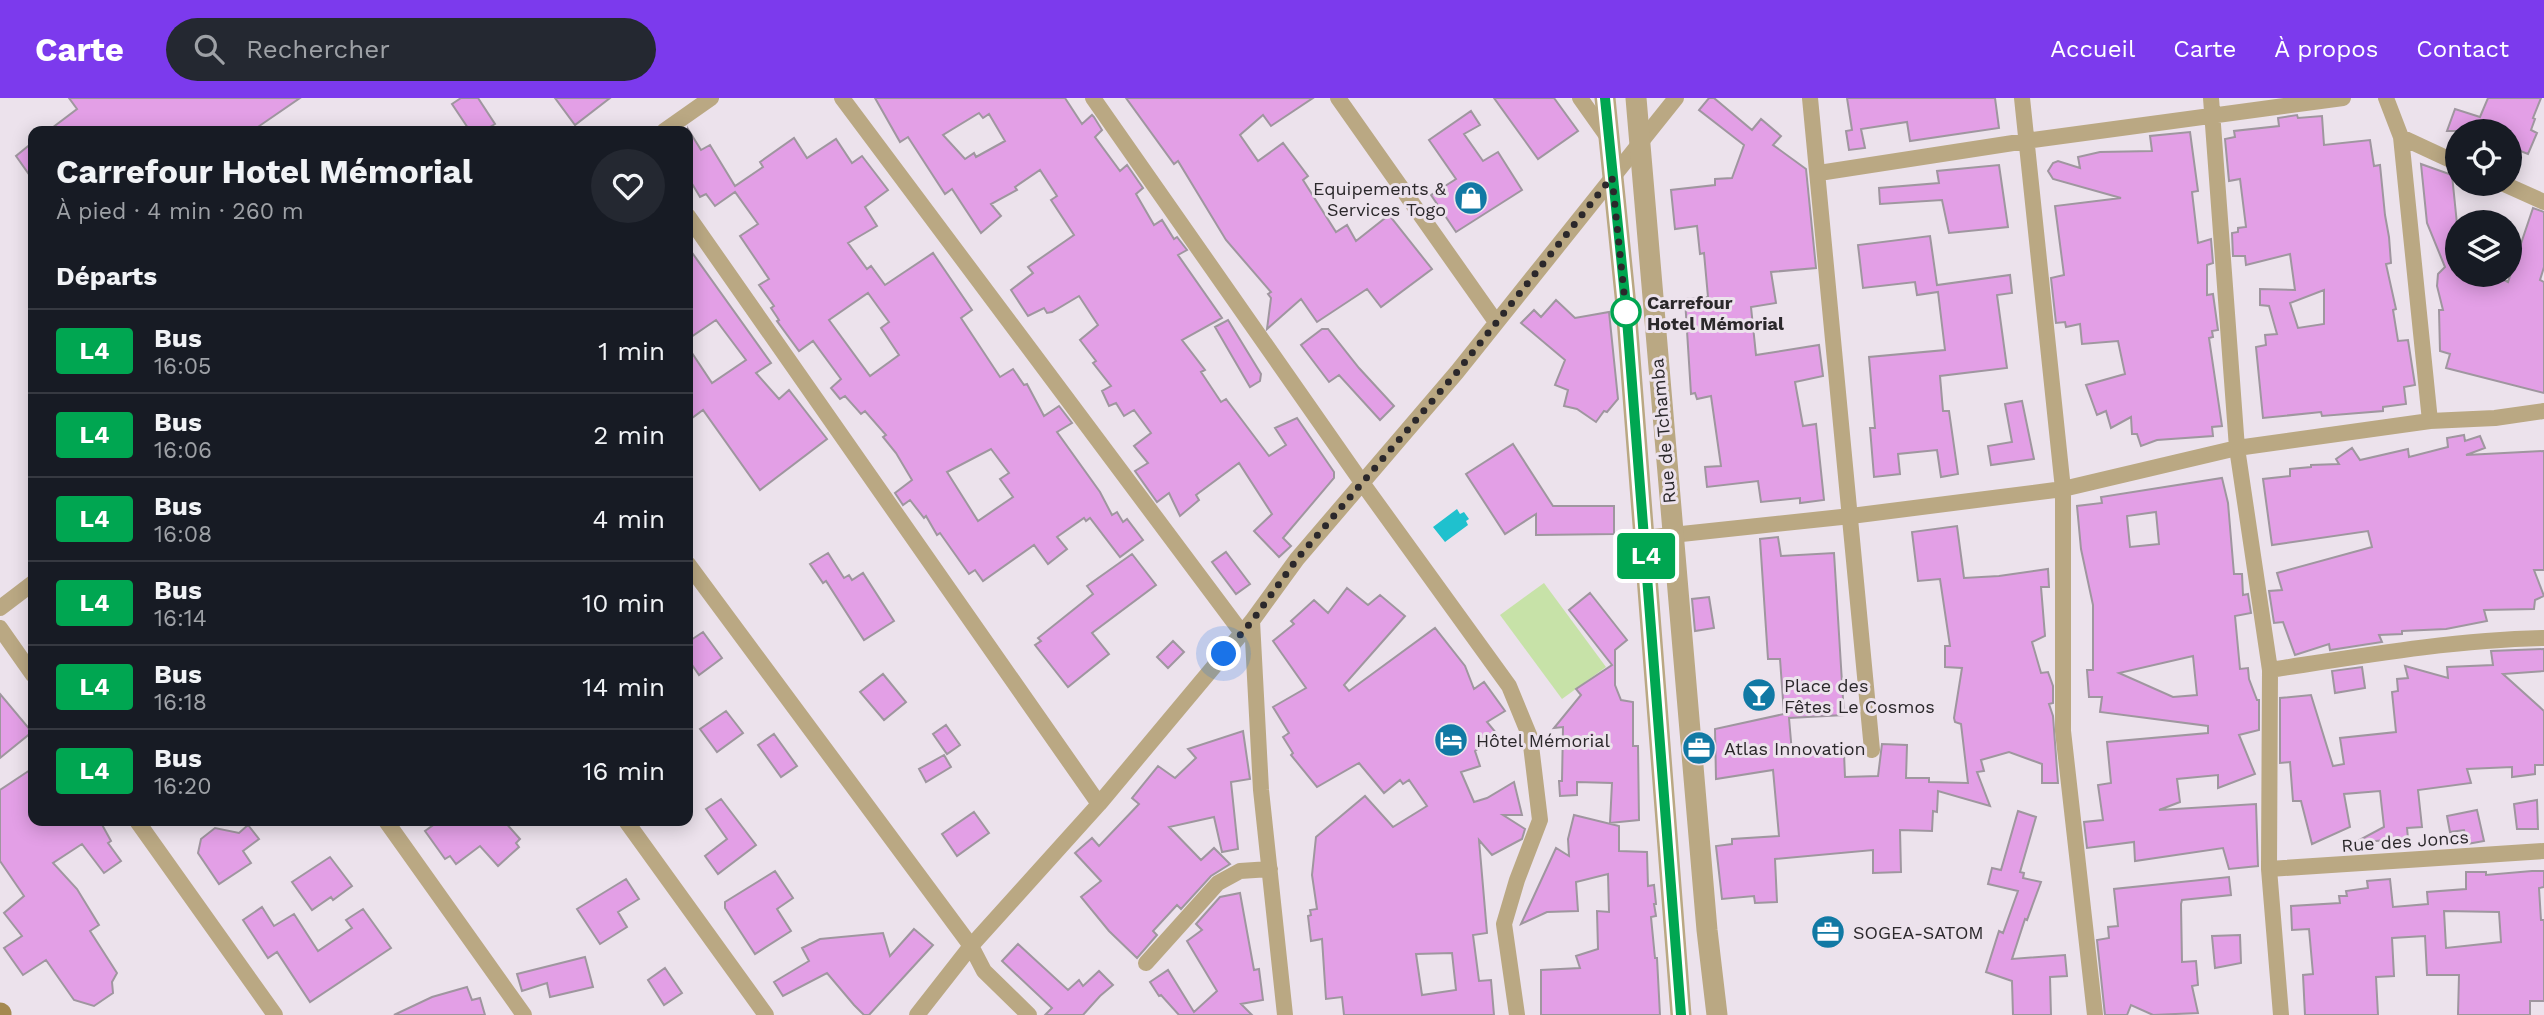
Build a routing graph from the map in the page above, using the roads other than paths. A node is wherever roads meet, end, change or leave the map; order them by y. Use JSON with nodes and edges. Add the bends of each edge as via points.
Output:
{"nodes":[{"id":1,"x":711,"y":98,"type":"edge"},
{"id":2,"x":842,"y":98,"type":"edge"},
{"id":3,"x":1093,"y":98,"type":"edge"},
{"id":4,"x":1338,"y":98,"type":"edge"},
{"id":5,"x":1580,"y":98,"type":"edge"},
{"id":6,"x":1605,"y":98,"type":"edge"},
{"id":7,"x":1636,"y":98,"type":"edge"},
{"id":8,"x":1676,"y":98,"type":"edge"},
{"id":9,"x":1810,"y":98,"type":"edge"},
{"id":10,"x":2022,"y":98,"type":"edge"},
{"id":11,"x":2211,"y":98,"type":"edge"},
{"id":12,"x":2343,"y":98,"type":"edge"},
{"id":13,"x":2386,"y":98,"type":"edge"},
{"id":14,"x":2212,"y":115,"type":"junction"},
{"id":15,"x":671,"y":126,"type":"edge"},
{"id":16,"x":2401,"y":137,"type":"junction"},
{"id":17,"x":1609,"y":139,"type":"junction"},
{"id":18,"x":2026,"y":141,"type":"junction"},
{"id":19,"x":1639,"y":146,"type":"junction"},
{"id":20,"x":2445,"y":157,"type":"edge"},
{"id":21,"x":1819,"y":173,"type":"junction"},
{"id":22,"x":1612,"y":177,"type":"junction"},
{"id":23,"x":2522,"y":192,"type":"edge"},
{"id":24,"x":2544,"y":202,"type":"edge"},
{"id":25,"x":693,"y":223,"type":"edge"},
{"id":26,"x":1496,"y":322,"type":"junction"},
{"id":27,"x":2544,"y":411,"type":"edge"},
{"id":28,"x":2430,"y":421,"type":"junction"},
{"id":29,"x":2236,"y":448,"type":"junction"},
{"id":30,"x":1363,"y":484,"type":"junction"},
{"id":31,"x":2063,"y":489,"type":"junction"},
{"id":32,"x":1851,"y":516,"type":"junction"},
{"id":33,"x":1672,"y":536,"type":"junction"},
{"id":34,"x":1644,"y":538,"type":"junction"},
{"id":35,"x":693,"y":571,"type":"edge"},
{"id":36,"x":28,"y":587,"type":"edge"},
{"id":37,"x":0,"y":608,"type":"edge"},
{"id":38,"x":1247,"y":627,"type":"junction"},
{"id":39,"x":0,"y":628,"type":"edge"},
{"id":40,"x":2544,"y":638,"type":"edge"},
{"id":41,"x":28,"y":668,"type":"edge"},
{"id":42,"x":2270,"y":670,"type":"junction"},
{"id":43,"x":1872,"y":750,"type":"dead end"},
{"id":44,"x":1099,"y":804,"type":"junction"},
{"id":45,"x":141,"y":826,"type":"edge"},
{"id":46,"x":390,"y":826,"type":"edge"},
{"id":47,"x":630,"y":826,"type":"edge"},
{"id":48,"x":2544,"y":851,"type":"edge"},
{"id":49,"x":1269,"y":869,"type":"junction"},
{"id":50,"x":2269,"y":869,"type":"junction"},
{"id":51,"x":971,"y":946,"type":"junction"},
{"id":52,"x":1146,"y":963,"type":"dead end"},
{"id":53,"x":275,"y":1015,"type":"edge"},
{"id":54,"x":524,"y":1015,"type":"edge"},
{"id":55,"x":766,"y":1015,"type":"edge"},
{"id":56,"x":917,"y":1015,"type":"edge"},
{"id":57,"x":1029,"y":1015,"type":"edge"},
{"id":58,"x":1285,"y":1015,"type":"edge"},
{"id":59,"x":1517,"y":1015,"type":"edge"},
{"id":60,"x":1681,"y":1015,"type":"edge"},
{"id":61,"x":1717,"y":1015,"type":"edge"},
{"id":62,"x":2095,"y":1015,"type":"edge"},
{"id":63,"x":2281,"y":1015,"type":"edge"}],
"edges":[{"from":1,"to":15,"type":"street"},
{"from":2,"to":38,"type":"street"},
{"from":3,"to":30,"type":"street"},
{"from":4,"to":26,"type":"street"},
{"from":5,"to":17,"type":"street"},
{"from":6,"to":17,"type":"street","name":"Rue de Tchamba"},
{"from":7,"to":19,"type":"street","name":"Rue de Tchamba"},
{"from":8,"to":19,"type":"street"},
{"from":9,"to":21,"type":"street"},
{"from":10,"to":18,"type":"street"},
{"from":11,"to":14,"type":"street"},
{"from":12,"to":14,"type":"street"},
{"from":13,"to":16,"type":"street"},
{"from":14,"to":18,"type":"street"},
{"from":14,"to":29,"type":"street"},
{"from":16,"to":20,"type":"street"},
{"from":16,"to":28,"type":"street"},
{"from":17,"to":22,"type":"street","name":"Rue de Tchamba"},
{"from":18,"to":21,"type":"street"},
{"from":18,"to":31,"type":"street"},
{"from":19,"to":22,"type":"street"},
{"from":19,"to":33,"type":"street","name":"Rue de Tchamba"},
{"from":21,"to":32,"type":"street"},
{"from":22,"to":26,"type":"street"},
{"from":22,"to":34,"type":"street","name":"Rue de Tchamba"},
{"from":23,"to":24,"type":"street"},
{"from":25,"to":44,"type":"street"},
{"from":26,"to":30,"type":"street"},
{"from":27,"to":28,"type":"street"},
{"from":28,"to":29,"type":"street"},
{"from":29,"to":31,"type":"street"},
{"from":29,"to":42,"type":"street"},
{"from":30,"to":38,"type":"street","via":[[1297,559]]},
{"from":30,"to":59,"type":"street","via":[[1509,686],[1530,737],[1540,820],[1504,923]]},
{"from":31,"to":32,"type":"street"},
{"from":31,"to":62,"type":"street","via":[[2063,731]]},
{"from":32,"to":33,"type":"street"},
{"from":32,"to":43,"type":"street"},
{"from":33,"to":34,"type":"street"},
{"from":33,"to":61,"type":"street","name":"Rue de Tchamba"},
{"from":34,"to":60,"type":"street","name":"Rue de Tchamba"},
{"from":35,"to":51,"type":"street"},
{"from":36,"to":37,"type":"street"},
{"from":38,"to":44,"type":"street"},
{"from":38,"to":49,"type":"street"},
{"from":39,"to":41,"type":"street"},
{"from":40,"to":42,"type":"street","via":[[2433,646]]},
{"from":42,"to":50,"type":"street"},
{"from":44,"to":51,"type":"street"},
{"from":45,"to":53,"type":"street"},
{"from":46,"to":54,"type":"street"},
{"from":47,"to":55,"type":"street"},
{"from":48,"to":50,"type":"street","name":"Rue des Joncs"},
{"from":49,"to":52,"type":"street","via":[[1240,871],[1218,883]]},
{"from":49,"to":58,"type":"street"},
{"from":50,"to":63,"type":"street"},
{"from":51,"to":56,"type":"street"},
{"from":51,"to":57,"type":"street","via":[[984,971]]}]}
